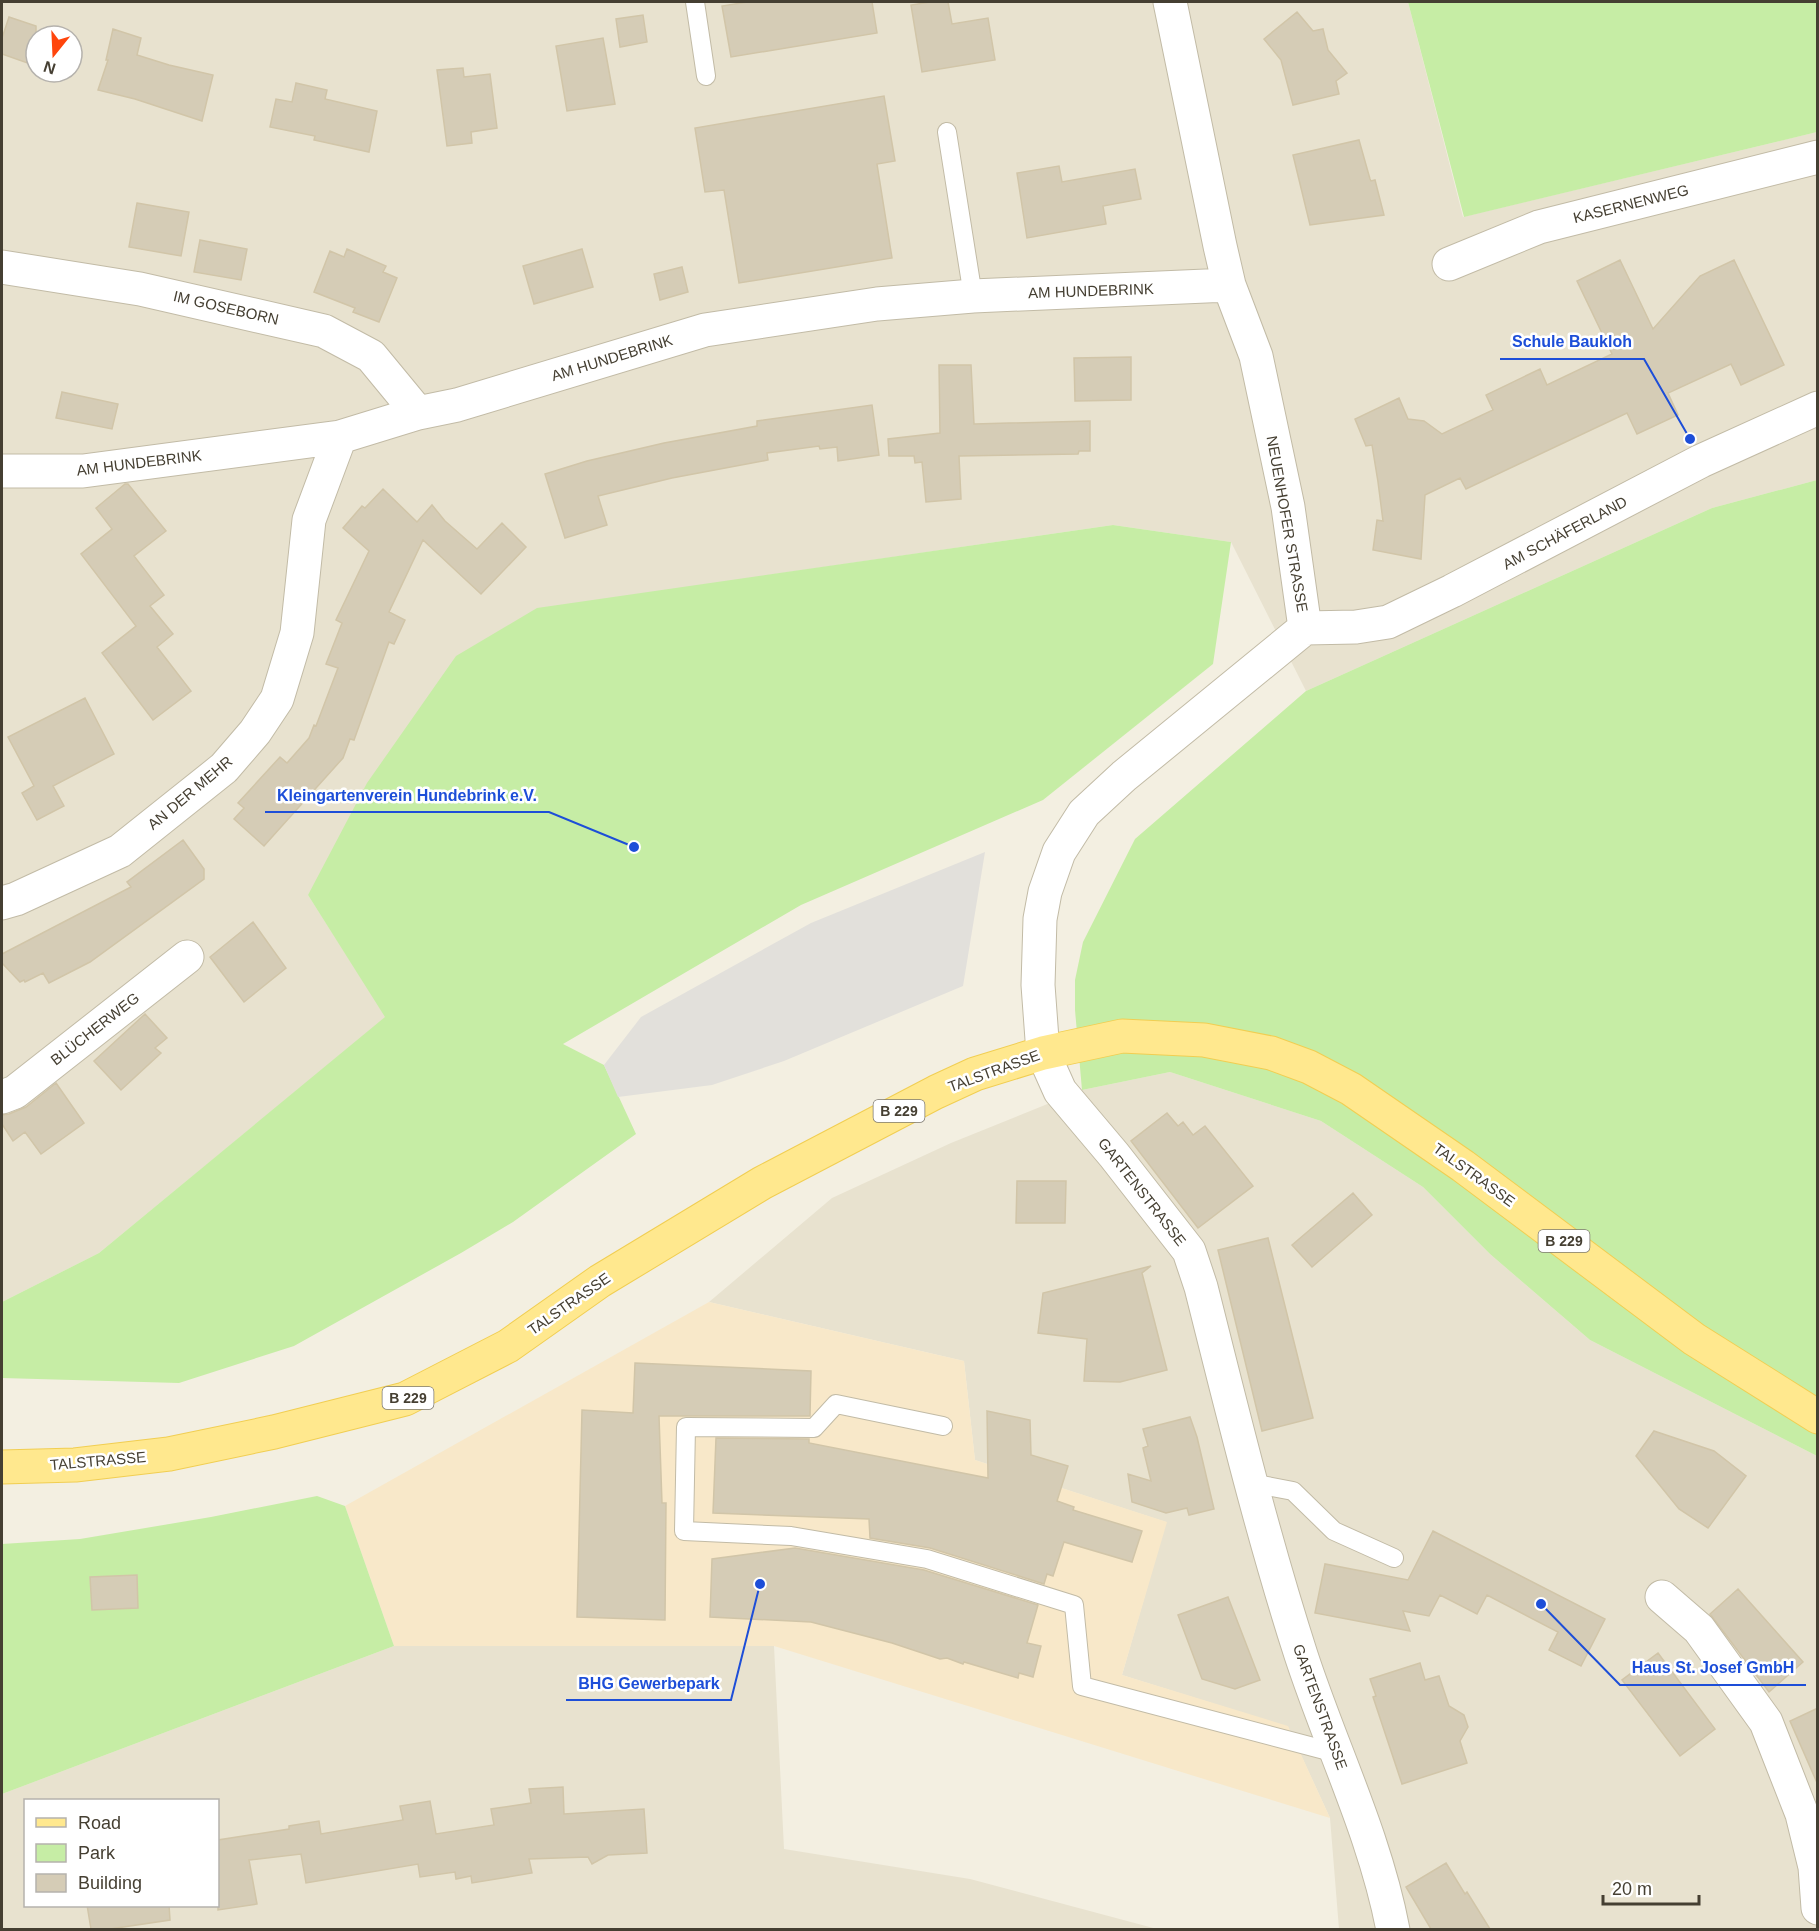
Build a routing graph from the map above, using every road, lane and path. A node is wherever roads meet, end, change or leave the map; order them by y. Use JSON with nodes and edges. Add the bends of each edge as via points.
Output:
{"nodes":[{"id":1,"x":696,"y":2,"type":"edge"},
{"id":2,"x":1170,"y":2,"type":"edge"},
{"id":3,"x":706,"y":76,"type":"dead end"},
{"id":4,"x":947,"y":132,"type":"dead end"},
{"id":5,"x":1818,"y":157,"type":"edge"},
{"id":6,"x":1449,"y":264,"type":"dead end"},
{"id":7,"x":2,"y":267,"type":"edge"},
{"id":8,"x":1229,"y":285,"type":"junction"},
{"id":9,"x":973,"y":296,"type":"junction"},
{"id":10,"x":1818,"y":408,"type":"edge"},
{"id":11,"x":418,"y":413,"type":"junction"},
{"id":12,"x":340,"y":437,"type":"junction"},
{"id":13,"x":2,"y":471,"type":"edge"},
{"id":14,"x":1305,"y":628,"type":"junction"},
{"id":15,"x":2,"y":903,"type":"edge"},
{"id":16,"x":186,"y":957,"type":"dead end"},
{"id":17,"x":1042,"y":1053,"type":"junction"},
{"id":18,"x":2,"y":1097,"type":"edge"},
{"id":19,"x":1818,"y":1417,"type":"edge"},
{"id":20,"x":943,"y":1426,"type":"dead end"},
{"id":21,"x":2,"y":1467,"type":"edge"},
{"id":22,"x":1251,"y":1483,"type":"junction"},
{"id":23,"x":1394,"y":1558,"type":"dead end"},
{"id":24,"x":1662,"y":1597,"type":"dead end"},
{"id":25,"x":1336,"y":1753,"type":"junction"},
{"id":26,"x":1818,"y":1908,"type":"edge"},
{"id":27,"x":1393,"y":1929,"type":"edge"}],
"edges":[{"from":1,"to":3,"type":"lane"},
{"from":2,"to":8,"type":"street","name":"NEUENHOFER STRASSE"},
{"from":4,"to":9,"type":"lane"},
{"from":5,"to":6,"type":"street","name":"KASERNENWEG","via":[[1539,227]]},
{"from":7,"to":11,"type":"street","name":"IM GOSEBORN","via":[[140,289],[324,331],[371,356]]},
{"from":8,"to":9,"type":"street","name":"AM HUNDEBRINK"},
{"from":8,"to":14,"type":"street","name":"NEUENHOFER STRASSE","via":[[1258,367],[1288,507]]},
{"from":9,"to":11,"type":"street","name":"AM HUNDEBRINK","via":[[877,304],[705,330],[457,405]]},
{"from":10,"to":14,"type":"street","name":"AM SCHÄFERLAND","via":[[1701,461],[1388,622]]},
{"from":11,"to":12,"type":"street","name":"AM HUNDEBRINK"},
{"from":12,"to":13,"type":"street","name":"AM HUNDEBRINK","via":[[83,471]]},
{"from":12,"to":15,"type":"street","name":"AN DER MEHR","via":[[309,520],[297,633],[278,699],[255,732],[224,768],[120,851]]},
{"from":14,"to":17,"type":"street","name":"NEUENHOFER STRASSE","via":[[1104,793],[1071,831],[1059,852],[1040,919]]},
{"from":16,"to":18,"type":"street","name":"BLÜCHERWEG","via":[[15,1092]]},
{"from":17,"to":19,"type":"main road","name":"TALSTRASSE","number":"B 229","via":[[1122,1036],[1204,1040],[1271,1053],[1309,1067],[1351,1089],[1463,1166],[1694,1339]]},
{"from":17,"to":21,"type":"main road","name":"TALSTRASSE","number":"B 229","via":[[965,1079],[762,1182],[600,1281],[508,1346],[405,1400],[169,1454],[75,1465]]},
{"from":17,"to":22,"type":"street","name":"GARTENSTRASSE","via":[[1060,1091],[1189,1251]]},
{"from":20,"to":25,"type":"lane","via":[[836,1404],[814,1428],[686,1427],[684,1531],[791,1536],[927,1559],[1074,1605],[1082,1686]]},
{"from":22,"to":23,"type":"lane","via":[[1293,1491],[1334,1531]]},
{"from":22,"to":25,"type":"street","name":"GARTENSTRASSE","via":[[1301,1656]]},
{"from":24,"to":26,"type":"street","via":[[1699,1629],[1766,1722],[1802,1814],[1815,1867]]},
{"from":25,"to":27,"type":"street","name":"GARTENSTRASSE","via":[[1386,1892]]}]}
